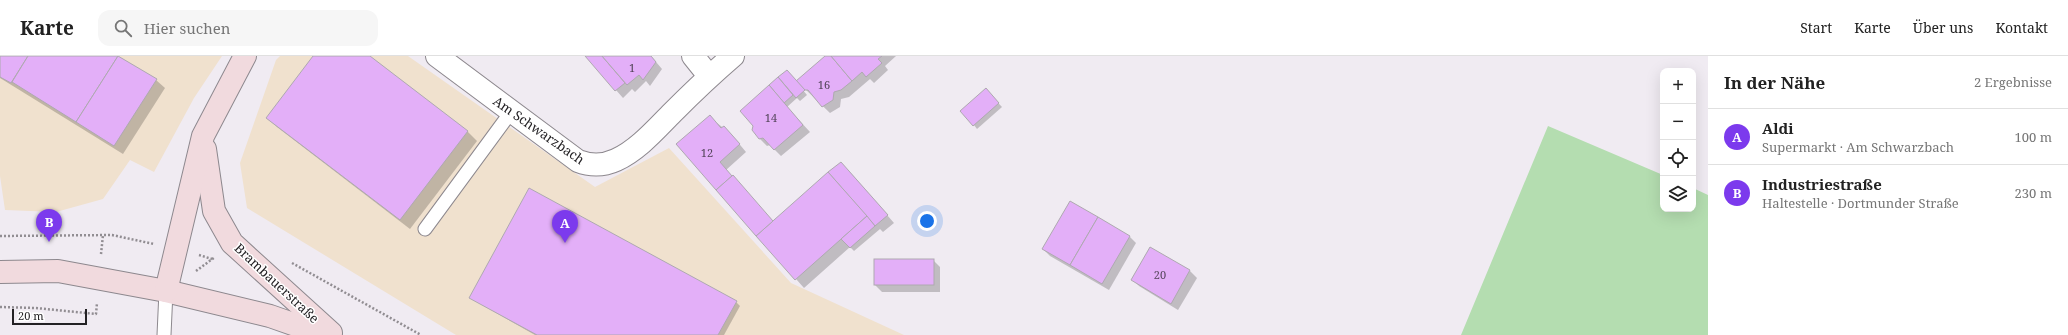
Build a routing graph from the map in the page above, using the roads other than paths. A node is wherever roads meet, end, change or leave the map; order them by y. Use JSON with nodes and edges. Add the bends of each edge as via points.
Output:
{"nodes":[{"id":1,"x":245,"y":56,"type":"edge"},
{"id":2,"x":438,"y":56,"type":"edge"},
{"id":3,"x":693,"y":56,"type":"edge"},
{"id":4,"x":733,"y":56,"type":"edge"},
{"id":5,"x":709,"y":76,"type":"junction"},
{"id":6,"x":511,"y":112,"type":"junction"},
{"id":7,"x":203,"y":136,"type":"junction"},
{"id":8,"x":425,"y":229,"type":"dead end"},
{"id":9,"x":0,"y":272,"type":"edge"},
{"id":10,"x":166,"y":291,"type":"junction"},
{"id":11,"x":164,"y":335,"type":"edge"},
{"id":12,"x":324,"y":335,"type":"edge"},
{"id":13,"x":333,"y":335,"type":"edge"}],
"edges":[{"from":1,"to":7,"type":"main road"},
{"from":2,"to":6,"type":"street","name":"Am Schwarzbach"},
{"from":3,"to":5,"type":"street"},
{"from":4,"to":5,"type":"street","name":"Am Schwarzbach"},
{"from":5,"to":6,"type":"street","name":"Am Schwarzbach","via":[[648,137],[616,160],[603,164],[590,165],[578,161]]},
{"from":6,"to":8,"type":"lane"},
{"from":7,"to":10,"type":"main road"},
{"from":7,"to":13,"type":"main road","name":"Brambauerstraße","via":[[214,210],[232,243]]},
{"from":9,"to":10,"type":"main road","name":"Brambauerstraße","via":[[58,271]]},
{"from":10,"to":11,"type":"lane"},
{"from":10,"to":12,"type":"main road","name":"Brambauerstraße","via":[[270,316]]}]}
